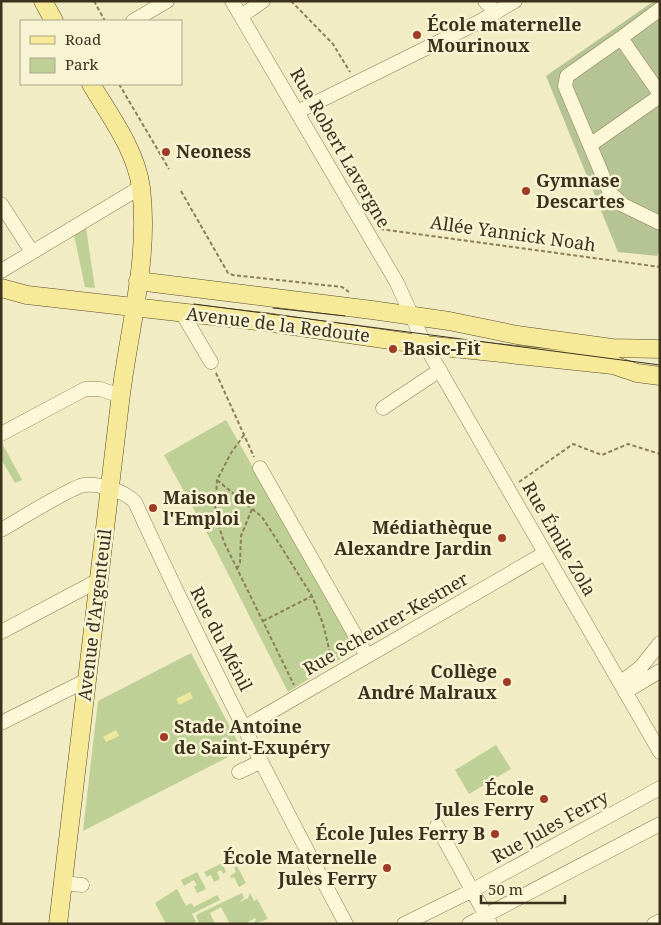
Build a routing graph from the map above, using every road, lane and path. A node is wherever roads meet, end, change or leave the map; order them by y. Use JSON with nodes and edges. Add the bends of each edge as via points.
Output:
{"nodes":[{"id":1,"x":43,"y":1,"type":"edge"},
{"id":2,"x":94,"y":1,"type":"edge"},
{"id":3,"x":167,"y":1,"type":"edge"},
{"id":4,"x":232,"y":1,"type":"edge"},
{"id":5,"x":263,"y":1,"type":"edge"},
{"id":6,"x":291,"y":1,"type":"edge"},
{"id":7,"x":485,"y":1,"type":"edge"},
{"id":8,"x":515,"y":1,"type":"edge"},
{"id":9,"x":660,"y":9,"type":"edge"},
{"id":10,"x":496,"y":13,"type":"junction"},
{"id":11,"x":241,"y":16,"type":"junction"},
{"id":12,"x":53,"y":20,"type":"edge"},
{"id":13,"x":104,"y":20,"type":"edge"},
{"id":14,"x":135,"y":20,"type":"edge"},
{"id":15,"x":621,"y":38,"type":"junction"},
{"id":16,"x":356,"y":83,"type":"junction"},
{"id":17,"x":92,"y":85,"type":"edge"},
{"id":18,"x":120,"y":85,"type":"edge"},
{"id":19,"x":660,"y":95,"type":"edge"},
{"id":20,"x":297,"y":112,"type":"junction"},
{"id":21,"x":590,"y":145,"type":"junction"},
{"id":22,"x":169,"y":169,"type":"dead end"},
{"id":23,"x":141,"y":187,"type":"junction"},
{"id":24,"x":182,"y":192,"type":"dead end"},
{"id":25,"x":1,"y":204,"type":"edge"},
{"id":26,"x":660,"y":223,"type":"edge"},
{"id":27,"x":363,"y":226,"type":"junction"},
{"id":28,"x":32,"y":252,"type":"junction"},
{"id":29,"x":660,"y":267,"type":"edge"},
{"id":30,"x":1,"y":271,"type":"edge"},
{"id":31,"x":138,"y":281,"type":"junction"},
{"id":32,"x":1,"y":288,"type":"edge"},
{"id":33,"x":134,"y":306,"type":"junction"},
{"id":34,"x":356,"y":308,"type":"junction"},
{"id":35,"x":182,"y":312,"type":"junction"},
{"id":36,"x":412,"y":316,"type":"junction"},
{"id":37,"x":425,"y":345,"type":"junction"},
{"id":38,"x":659,"y":348,"type":"edge"},
{"id":39,"x":211,"y":362,"type":"joint"},
{"id":40,"x":440,"y":370,"type":"junction"},
{"id":41,"x":660,"y":376,"type":"edge"},
{"id":42,"x":121,"y":396,"type":"junction"},
{"id":43,"x":383,"y":408,"type":"dead end"},
{"id":44,"x":1,"y":434,"type":"edge"},
{"id":45,"x":244,"y":435,"type":"junction"},
{"id":46,"x":660,"y":454,"type":"edge"},
{"id":47,"x":260,"y":468,"type":"joint"},
{"id":48,"x":217,"y":480,"type":"junction"},
{"id":49,"x":110,"y":489,"type":"junction"},
{"id":50,"x":508,"y":490,"type":"junction"},
{"id":51,"x":252,"y":509,"type":"junction"},
{"id":52,"x":1,"y":530,"type":"edge"},
{"id":53,"x":545,"y":553,"type":"junction"},
{"id":54,"x":237,"y":569,"type":"junction"},
{"id":55,"x":99,"y":580,"type":"junction"},
{"id":56,"x":312,"y":596,"type":"junction"},
{"id":57,"x":263,"y":621,"type":"junction"},
{"id":58,"x":1,"y":632,"type":"edge"},
{"id":59,"x":660,"y":642,"type":"edge"},
{"id":60,"x":367,"y":656,"type":"junction"},
{"id":61,"x":660,"y":671,"type":"edge"},
{"id":62,"x":335,"y":675,"type":"junction"},
{"id":63,"x":87,"y":680,"type":"junction"},
{"id":64,"x":622,"y":687,"type":"junction"},
{"id":65,"x":299,"y":695,"type":"junction"},
{"id":66,"x":1,"y":723,"type":"edge"},
{"id":67,"x":245,"y":727,"type":"junction"},
{"id":68,"x":660,"y":752,"type":"edge"},
{"id":69,"x":260,"y":762,"type":"junction"},
{"id":70,"x":239,"y":772,"type":"dead end"},
{"id":71,"x":660,"y":788,"type":"edge"},
{"id":72,"x":660,"y":824,"type":"edge"},
{"id":73,"x":437,"y":826,"type":"dead end"},
{"id":74,"x":63,"y":883,"type":"junction"},
{"id":75,"x":82,"y":885,"type":"dead end"},
{"id":76,"x":473,"y":890,"type":"junction"},
{"id":77,"x":488,"y":920,"type":"edge"},
{"id":78,"x":660,"y":921,"type":"edge"},
{"id":79,"x":345,"y":923,"type":"edge"},
{"id":80,"x":58,"y":924,"type":"edge"},
{"id":81,"x":404,"y":924,"type":"edge"},
{"id":82,"x":470,"y":924,"type":"edge"},
{"id":83,"x":654,"y":924,"type":"edge"}],
"edges":[{"from":1,"to":12,"type":"main road"},
{"from":2,"to":13,"type":"path"},
{"from":3,"to":14,"type":"street"},
{"from":4,"to":11,"type":"street","name":"Rue Robert Lavergne"},
{"from":5,"to":11,"type":"street"},
{"from":6,"to":16,"type":"path","via":[[333,44]]},
{"from":7,"to":10,"type":"street"},
{"from":8,"to":10,"type":"street"},
{"from":9,"to":15,"type":"street"},
{"from":10,"to":16,"type":"street"},
{"from":11,"to":20,"type":"street","name":"Rue Robert Lavergne"},
{"from":15,"to":19,"type":"street"},
{"from":15,"to":21,"type":"street","via":[[567,76],[565,82]]},
{"from":16,"to":20,"type":"street"},
{"from":17,"to":23,"type":"main road","name":"Avenue d'Argenteuil","via":[[125,142],[137,168]]},
{"from":18,"to":22,"type":"path"},
{"from":19,"to":21,"type":"street"},
{"from":20,"to":27,"type":"street","name":"Rue Robert Lavergne"},
{"from":21,"to":26,"type":"street","via":[[615,200]]},
{"from":23,"to":28,"type":"street"},
{"from":23,"to":31,"type":"main road","name":"Avenue d'Argenteuil","via":[[143,233]]},
{"from":24,"to":34,"type":"path","via":[[228,273],[342,287],[354,298]]},
{"from":25,"to":28,"type":"street"},
{"from":27,"to":29,"type":"path","name":"Allée Yannick Noah"},
{"from":27,"to":36,"type":"street","name":"Rue Robert Lavergne","via":[[397,283]]},
{"from":28,"to":30,"type":"street"},
{"from":31,"to":33,"type":"main road","name":"Avenue d'Argenteuil"},
{"from":31,"to":34,"type":"main road","name":"Avenue de la Redoute"},
{"from":32,"to":33,"type":"main road","name":"Avenue de la Redoute"},
{"from":33,"to":35,"type":"main road","name":"Avenue de la Redoute"},
{"from":33,"to":42,"type":"main road","name":"Avenue d'Argenteuil"},
{"from":34,"to":36,"type":"main road","name":"Avenue de la Redoute"},
{"from":35,"to":37,"type":"main road","name":"Avenue de la Redoute"},
{"from":35,"to":39,"type":"street"},
{"from":36,"to":37,"type":"street","name":"Rue Robert Lavergne"},
{"from":36,"to":38,"type":"main road","name":"Avenue de la Redoute","via":[[612,348]]},
{"from":37,"to":40,"type":"street","name":"Rue Émile Zola"},
{"from":37,"to":41,"type":"main road","name":"Avenue de la Redoute","via":[[613,366]]},
{"from":39,"to":45,"type":"path"},
{"from":40,"to":43,"type":"street"},
{"from":40,"to":50,"type":"street","name":"Rue Émile Zola"},
{"from":42,"to":44,"type":"street","via":[[100,389],[85,389]]},
{"from":42,"to":49,"type":"main road","name":"Avenue d'Argenteuil"},
{"from":45,"to":47,"type":"path"},
{"from":45,"to":48,"type":"path","via":[[230,453]]},
{"from":46,"to":50,"type":"path","via":[[628,444],[602,454],[573,444]]},
{"from":47,"to":60,"type":"street"},
{"from":48,"to":51,"type":"path"},
{"from":48,"to":54,"type":"path","via":[[215,514]]},
{"from":49,"to":52,"type":"street","name":"Rue du Ménil","via":[[80,486]]},
{"from":49,"to":55,"type":"main road","name":"Avenue d'Argenteuil"},
{"from":49,"to":67,"type":"street","name":"Rue du Ménil","via":[[135,502]]},
{"from":50,"to":53,"type":"street","name":"Rue Émile Zola"},
{"from":51,"to":54,"type":"path","via":[[241,536]]},
{"from":51,"to":56,"type":"path","via":[[262,517]]},
{"from":53,"to":60,"type":"street","name":"Rue Scheurer-Kestner"},
{"from":53,"to":64,"type":"street","name":"Rue Émile Zola"},
{"from":54,"to":57,"type":"path"},
{"from":55,"to":58,"type":"street"},
{"from":55,"to":63,"type":"main road","name":"Avenue d'Argenteuil"},
{"from":56,"to":57,"type":"path"},
{"from":56,"to":62,"type":"path"},
{"from":57,"to":65,"type":"path"},
{"from":59,"to":64,"type":"street"},
{"from":60,"to":62,"type":"street","name":"Rue Scheurer-Kestner"},
{"from":61,"to":64,"type":"street"},
{"from":62,"to":65,"type":"street","name":"Rue Scheurer-Kestner"},
{"from":63,"to":66,"type":"street"},
{"from":63,"to":74,"type":"main road","name":"Avenue d'Argenteuil"},
{"from":64,"to":68,"type":"street","name":"Rue Émile Zola"},
{"from":65,"to":67,"type":"street","name":"Rue Scheurer-Kestner"},
{"from":67,"to":69,"type":"street","name":"Rue du Ménil"},
{"from":69,"to":70,"type":"street"},
{"from":69,"to":79,"type":"street","name":"Rue du Ménil"},
{"from":71,"to":76,"type":"street","name":"Rue Jules Ferry"},
{"from":72,"to":77,"type":"street"},
{"from":73,"to":76,"type":"street"},
{"from":74,"to":75,"type":"street"},
{"from":74,"to":80,"type":"main road","name":"Avenue d'Argenteuil"},
{"from":76,"to":77,"type":"street"},
{"from":76,"to":81,"type":"street","name":"Rue Jules Ferry"},
{"from":77,"to":82,"type":"street"},
{"from":78,"to":83,"type":"street"}]}
